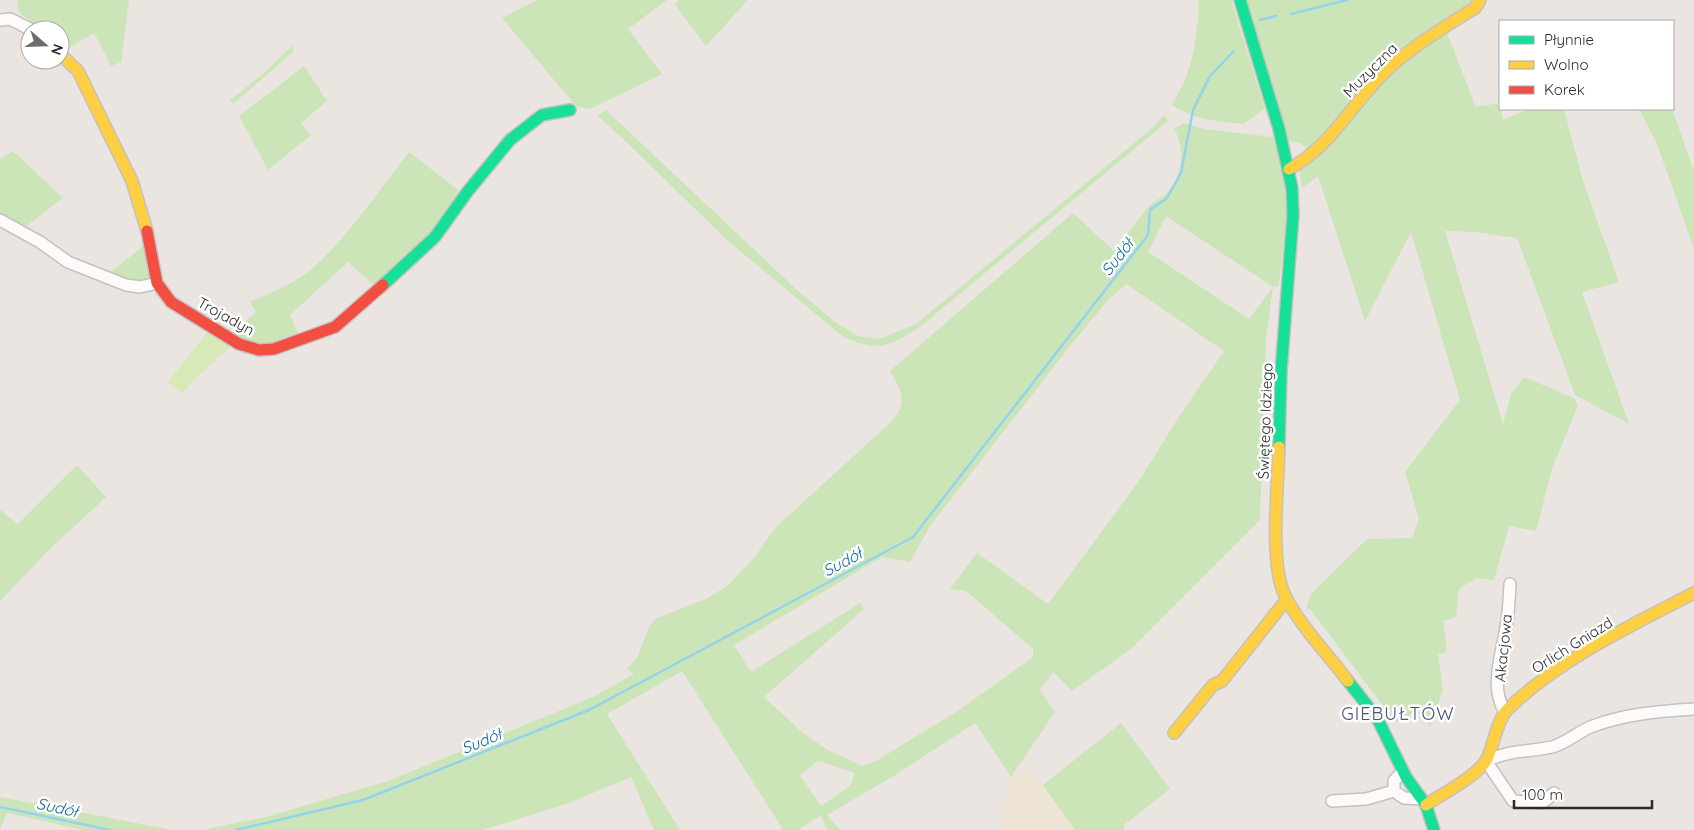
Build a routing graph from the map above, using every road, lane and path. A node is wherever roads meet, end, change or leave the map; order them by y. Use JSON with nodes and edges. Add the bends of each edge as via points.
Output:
{"nodes":[{"id":1,"x":1240,"y":0,"type":"edge"},
{"id":2,"x":1480,"y":0,"type":"edge"},
{"id":3,"x":0,"y":20,"type":"edge"},
{"id":4,"x":20,"y":24,"type":"edge"},
{"id":5,"x":70,"y":63,"type":"edge"},
{"id":6,"x":570,"y":110,"type":"dead end"},
{"id":7,"x":1289,"y":169,"type":"junction"},
{"id":8,"x":0,"y":220,"type":"edge"},
{"id":9,"x":158,"y":283,"type":"junction"},
{"id":10,"x":1510,"y":584,"type":"dead end"},
{"id":11,"x":1694,"y":594,"type":"edge"},
{"id":12,"x":1287,"y":598,"type":"junction"},
{"id":13,"x":1694,"y":709,"type":"edge"},
{"id":14,"x":1505,"y":712,"type":"junction"},
{"id":15,"x":1174,"y":733,"type":"dead end"},
{"id":16,"x":1486,"y":761,"type":"junction"},
{"id":17,"x":1403,"y":770,"type":"junction"},
{"id":18,"x":1394,"y":791,"type":"junction"},
{"id":19,"x":1554,"y":793,"type":"dead end"},
{"id":20,"x":1332,"y":801,"type":"dead end"},
{"id":21,"x":1424,"y":802,"type":"junction"},
{"id":22,"x":1434,"y":830,"type":"edge"}],
"edges":[{"from":1,"to":7,"type":"street","name":"Świętego Idziego"},
{"from":2,"to":7,"type":"street","name":"Muzyczna","via":[[1475,8],[1404,55],[1359,100],[1327,144]]},
{"from":3,"to":4,"type":"street","via":[[10,19]]},
{"from":5,"to":9,"type":"street","name":"Trojadyn","via":[[78,71],[132,181],[146,222]]},
{"from":6,"to":9,"type":"street","name":"Trojadyn","via":[[542,115],[510,140],[435,236],[400,271],[335,326],[312,338],[274,349],[245,347],[171,302]]},
{"from":7,"to":12,"type":"street","name":"Świętego Idziego","via":[[1293,215],[1281,372],[1277,516],[1278,572]]},
{"from":8,"to":9,"type":"street","via":[[68,262],[126,285],[140,287]]},
{"from":10,"to":14,"type":"street","name":"Akacjowa","via":[[1507,626],[1497,679],[1501,707]]},
{"from":11,"to":14,"type":"street","name":"Orlich Gniazd","via":[[1631,626],[1544,678]]},
{"from":12,"to":15,"type":"street","via":[[1222,681],[1213,685]]},
{"from":12,"to":17,"type":"street","name":"Świętego Idziego","via":[[1378,718]]},
{"from":13,"to":16,"type":"street","via":[[1652,711],[1608,721],[1554,747],[1511,752]]},
{"from":14,"to":16,"type":"street","name":"Orlich Gniazd"},
{"from":16,"to":19,"type":"street","via":[[1512,800],[1542,803]]},
{"from":16,"to":21,"type":"street","name":"Orlich Gniazd","via":[[1470,775]]},
{"from":17,"to":18,"type":"street","via":[[1394,781]]},
{"from":17,"to":21,"type":"street","name":"Świętego Idziego"},
{"from":18,"to":20,"type":"street","via":[[1366,799]]},
{"from":18,"to":21,"type":"street","via":[[1404,798]]},
{"from":21,"to":22,"type":"street","name":"Świętego Idziego"}]}
